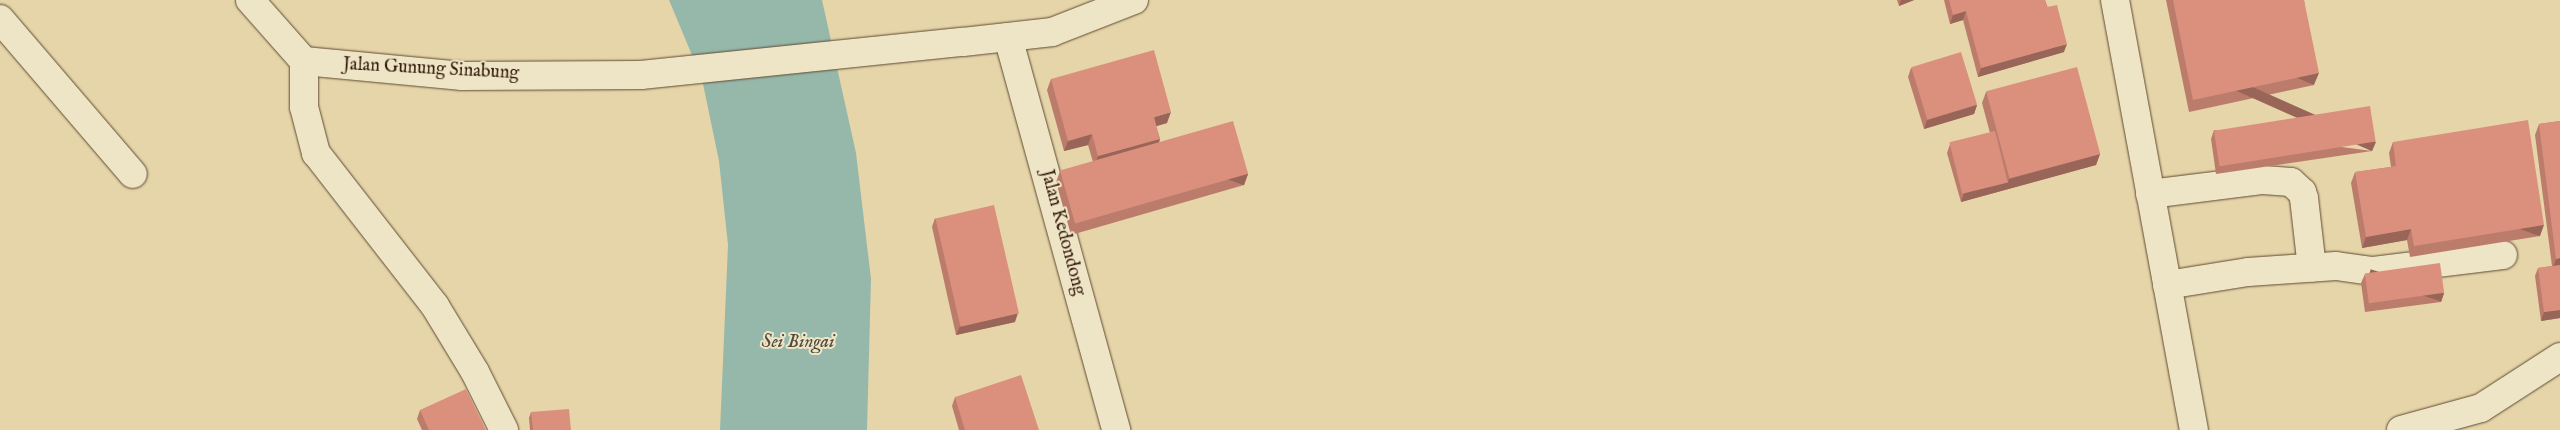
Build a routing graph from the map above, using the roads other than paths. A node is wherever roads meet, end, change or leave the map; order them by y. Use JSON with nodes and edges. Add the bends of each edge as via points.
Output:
{"nodes":[{"id":1,"x":250,"y":0,"type":"edge"},
{"id":2,"x":1134,"y":0,"type":"edge"},
{"id":3,"x":2115,"y":0,"type":"edge"},
{"id":4,"x":0,"y":19,"type":"edge"},
{"id":5,"x":1008,"y":36,"type":"junction"},
{"id":6,"x":304,"y":62,"type":"junction"},
{"id":7,"x":133,"y":174,"type":"dead end"},
{"id":8,"x":2150,"y":194,"type":"junction"},
{"id":9,"x":2503,"y":255,"type":"dead end"},
{"id":10,"x":2312,"y":268,"type":"junction"},
{"id":11,"x":2167,"y":285,"type":"junction"},
{"id":12,"x":2560,"y":357,"type":"edge"},
{"id":13,"x":504,"y":430,"type":"edge"},
{"id":14,"x":1116,"y":430,"type":"edge"},
{"id":15,"x":2194,"y":430,"type":"edge"},
{"id":16,"x":2401,"y":430,"type":"edge"}],
"edges":[{"from":1,"to":6,"type":"street"},
{"from":2,"to":5,"type":"street","name":"Jalan Gunung Sinabung","via":[[1052,32]]},
{"from":3,"to":8,"type":"street"},
{"from":4,"to":7,"type":"street"},
{"from":5,"to":6,"type":"street","name":"Jalan Gunung Sinabung","via":[[641,75],[462,76]]},
{"from":5,"to":14,"type":"street","name":"Jalan Kedondong"},
{"from":6,"to":13,"type":"street","via":[[304,107],[316,153],[435,306],[475,372]]},
{"from":8,"to":10,"type":"street","via":[[2263,180],[2291,182],[2304,198]]},
{"from":8,"to":11,"type":"street"},
{"from":9,"to":10,"type":"street","via":[[2373,271],[2336,266]]},
{"from":10,"to":11,"type":"street","via":[[2248,272]]},
{"from":11,"to":15,"type":"street"},
{"from":12,"to":16,"type":"street","via":[[2481,408]]}]}
